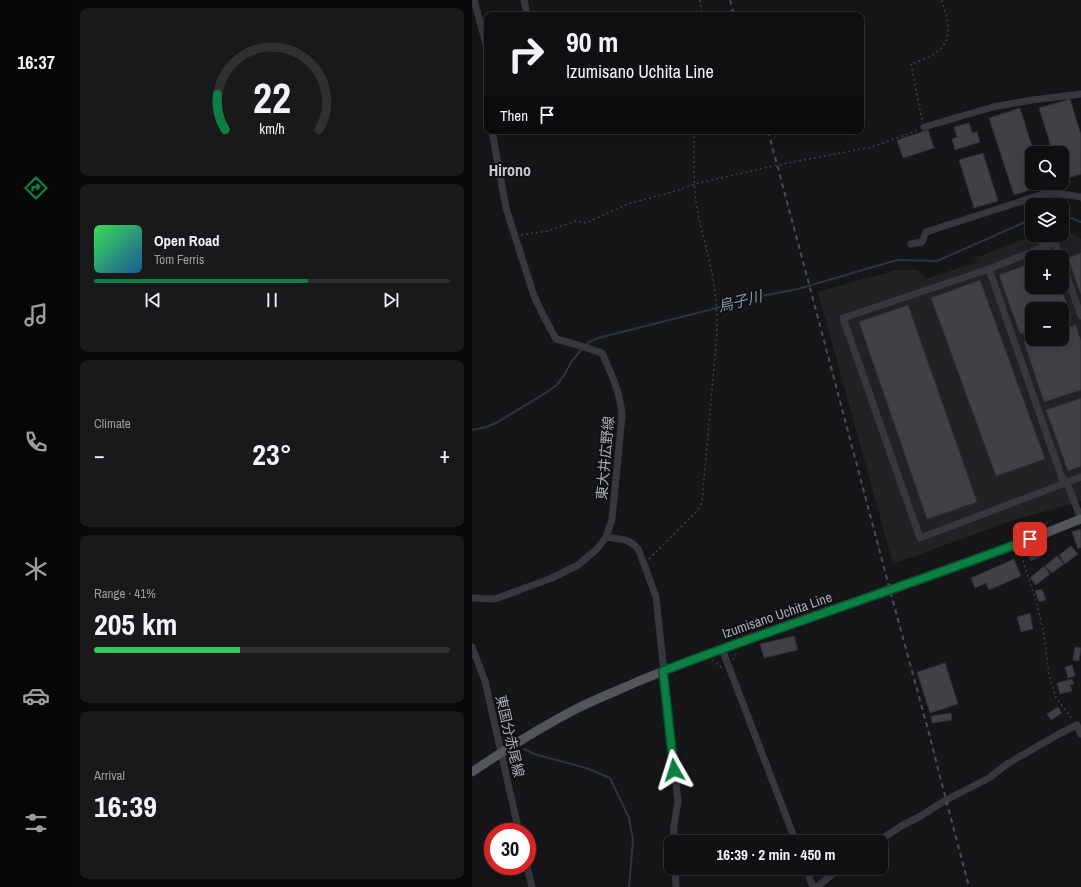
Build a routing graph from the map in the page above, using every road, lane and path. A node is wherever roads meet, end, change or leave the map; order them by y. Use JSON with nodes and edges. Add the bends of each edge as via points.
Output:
{"nodes":[{"id":1,"x":474,"y":0,"type":"edge"},
{"id":2,"x":524,"y":0,"type":"edge"},
{"id":3,"x":700,"y":0,"type":"edge"},
{"id":4,"x":942,"y":0,"type":"edge"},
{"id":5,"x":526,"y":12,"type":"edge"},
{"id":6,"x":702,"y":12,"type":"edge"},
{"id":7,"x":484,"y":37,"type":"edge"},
{"id":8,"x":1081,"y":94,"type":"edge"},
{"id":9,"x":924,"y":127,"type":"junction"},
{"id":10,"x":493,"y":134,"type":"edge"},
{"id":11,"x":694,"y":134,"type":"edge"},
{"id":12,"x":695,"y":184,"type":"junction"},
{"id":13,"x":1081,"y":197,"type":"edge"},
{"id":14,"x":1031,"y":198,"type":"edge"},
{"id":15,"x":1025,"y":200,"type":"edge"},
{"id":16,"x":516,"y":236,"type":"junction"},
{"id":17,"x":1042,"y":242,"type":"edge"},
{"id":18,"x":911,"y":244,"type":"dead end"},
{"id":19,"x":1044,"y":247,"type":"junction"},
{"id":20,"x":1058,"y":250,"type":"edge"},
{"id":21,"x":989,"y":269,"type":"junction"},
{"id":22,"x":1069,"y":283,"type":"edge"},
{"id":23,"x":1081,"y":316,"type":"edge"},
{"id":24,"x":1081,"y":478,"type":"edge"},
{"id":25,"x":1067,"y":482,"type":"junction"},
{"id":26,"x":1081,"y":519,"type":"edge"},
{"id":27,"x":606,"y":537,"type":"junction"},
{"id":28,"x":1018,"y":544,"type":"junction"},
{"id":29,"x":644,"y":564,"type":"junction"},
{"id":30,"x":472,"y":598,"type":"edge"},
{"id":31,"x":472,"y":647,"type":"edge"},
{"id":32,"x":722,"y":649,"type":"junction"},
{"id":33,"x":737,"y":650,"type":"dead end"},
{"id":34,"x":732,"y":663,"type":"dead end"},
{"id":35,"x":663,"y":671,"type":"junction"},
{"id":36,"x":1077,"y":725,"type":"junction"},
{"id":37,"x":1081,"y":734,"type":"edge"},
{"id":38,"x":501,"y":753,"type":"junction"},
{"id":39,"x":472,"y":772,"type":"edge"},
{"id":40,"x":517,"y":823,"type":"edge"},
{"id":41,"x":673,"y":835,"type":"edge"},
{"id":42,"x":793,"y":835,"type":"edge"},
{"id":43,"x":888,"y":835,"type":"edge"},
{"id":44,"x":529,"y":875,"type":"edge"},
{"id":45,"x":675,"y":875,"type":"edge"},
{"id":46,"x":809,"y":875,"type":"edge"},
{"id":47,"x":832,"y":875,"type":"edge"},
{"id":48,"x":532,"y":887,"type":"edge"},
{"id":49,"x":676,"y":887,"type":"edge"},
{"id":50,"x":813,"y":887,"type":"edge"},
{"id":51,"x":817,"y":887,"type":"edge"}],
"edges":[{"from":1,"to":7,"type":"street"},
{"from":2,"to":5,"type":"street"},
{"from":3,"to":6,"type":"path"},
{"from":4,"to":9,"type":"path","via":[[949,26],[946,43],[936,53],[911,64]]},
{"from":8,"to":9,"type":"street","via":[[993,107]]},
{"from":9,"to":12,"type":"path","via":[[872,146]]},
{"from":10,"to":16,"type":"street","name":"東大井広野線","via":[[506,208]]},
{"from":11,"to":12,"type":"path"},
{"from":12,"to":16,"type":"path","via":[[630,203],[586,222],[576,221],[547,231]]},
{"from":12,"to":29,"type":"path","via":[[717,314],[702,502],[698,510]]},
{"from":13,"to":14,"type":"street","via":[[1057,193]]},
{"from":15,"to":18,"type":"street","via":[[926,232],[922,242]]},
{"from":16,"to":27,"type":"street","name":"東大井広野線","via":[[534,296],[556,339],[602,353],[621,404],[612,520]]},
{"from":17,"to":19,"type":"street"},
{"from":19,"to":20,"type":"street","via":[[1055,243]]},
{"from":19,"to":21,"type":"street"},
{"from":21,"to":25,"type":"street","via":[[1062,478]]},
{"from":21,"to":25,"type":"street","via":[[843,318],[920,538]]},
{"from":22,"to":23,"type":"street"},
{"from":24,"to":25,"type":"street"},
{"from":25,"to":26,"type":"street"},
{"from":26,"to":28,"type":"main road","name":"Izumisano Uchita Line"},
{"from":27,"to":29,"type":"street","via":[[632,543],[638,549]]},
{"from":27,"to":30,"type":"street","name":"東大井広野線","via":[[578,565],[552,578],[495,599]]},
{"from":28,"to":32,"type":"main road","name":"Izumisano Uchita Line","bridge":true},
{"from":28,"to":36,"type":"path","via":[[1044,634],[1048,675],[1056,698]]},
{"from":29,"to":35,"type":"street","via":[[656,597]]},
{"from":31,"to":38,"type":"street","name":"東国分赤尾線","via":[[484,681]]},
{"from":32,"to":35,"type":"main road","name":"Izumisano Uchita Line"},
{"from":32,"to":42,"type":"street"},
{"from":33,"to":34,"type":"path"},
{"from":35,"to":38,"type":"main road","name":"Izumisano Uchita Line","via":[[578,708]]},
{"from":35,"to":41,"type":"street","via":[[678,802]]},
{"from":36,"to":37,"type":"street"},
{"from":36,"to":43,"type":"street"},
{"from":38,"to":39,"type":"main road","name":"Izumisano Uchita Line"},
{"from":38,"to":40,"type":"street","name":"東国分赤尾線"},
{"from":44,"to":48,"type":"street"},
{"from":45,"to":49,"type":"street"},
{"from":46,"to":50,"type":"street"},
{"from":47,"to":51,"type":"street"}]}
